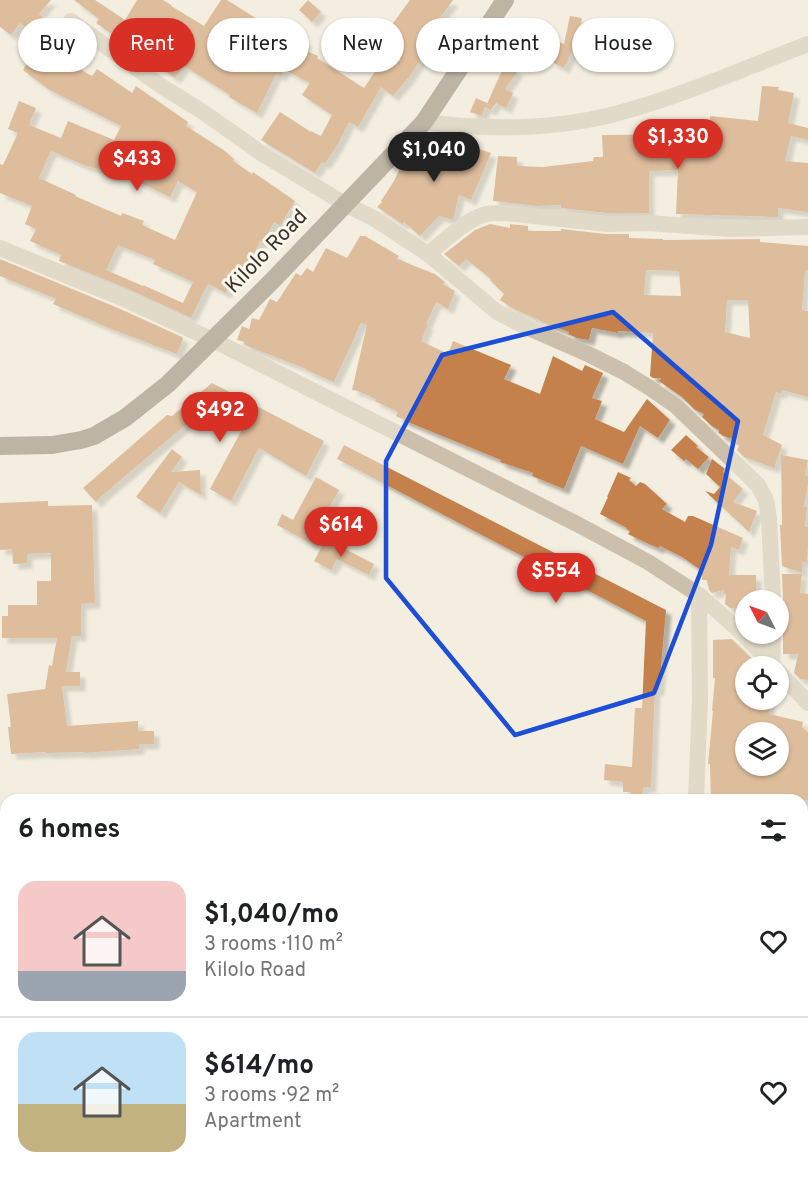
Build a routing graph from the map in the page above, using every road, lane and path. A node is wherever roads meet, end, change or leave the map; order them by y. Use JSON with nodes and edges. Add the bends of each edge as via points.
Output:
{"nodes":[{"id":1,"x":505,"y":0,"type":"edge"},
{"id":2,"x":97,"y":40,"type":"edge"},
{"id":3,"x":808,"y":44,"type":"edge"},
{"id":4,"x":424,"y":122,"type":"junction"},
{"id":5,"x":345,"y":204,"type":"junction"},
{"id":6,"x":808,"y":227,"type":"edge"},
{"id":7,"x":0,"y":248,"type":"edge"},
{"id":8,"x":428,"y":254,"type":"junction"},
{"id":9,"x":213,"y":340,"type":"junction"},
{"id":10,"x":0,"y":446,"type":"edge"},
{"id":11,"x":773,"y":590,"type":"edge"},
{"id":12,"x":699,"y":596,"type":"junction"},
{"id":13,"x":765,"y":656,"type":"edge"},
{"id":14,"x":789,"y":682,"type":"edge"},
{"id":15,"x":808,"y":703,"type":"edge"},
{"id":16,"x":696,"y":794,"type":"edge"}],
"edges":[{"from":1,"to":4,"type":"main road","name":"Kilolo Road"},
{"from":2,"to":5,"type":"street","via":[[264,155]]},
{"from":3,"to":4,"type":"street","via":[[615,114],[534,126],[475,127]]},
{"from":4,"to":5,"type":"main road","name":"Kilolo Road"},
{"from":5,"to":8,"type":"street"},
{"from":5,"to":9,"type":"main road","name":"Kilolo Road"},
{"from":6,"to":8,"type":"street","via":[[723,229],[607,224],[491,213],[470,221]]},
{"from":7,"to":9,"type":"street"},
{"from":8,"to":11,"type":"street","via":[[497,312],[650,388],[676,406],[734,460],[758,485],[766,500]]},
{"from":9,"to":10,"type":"main road","name":"Kilolo Road","via":[[168,384],[125,418],[94,436],[52,445]]},
{"from":9,"to":12,"type":"street","via":[[577,524],[648,562]]},
{"from":12,"to":13,"type":"street"},
{"from":12,"to":16,"type":"street"},
{"from":14,"to":15,"type":"street"}]}
